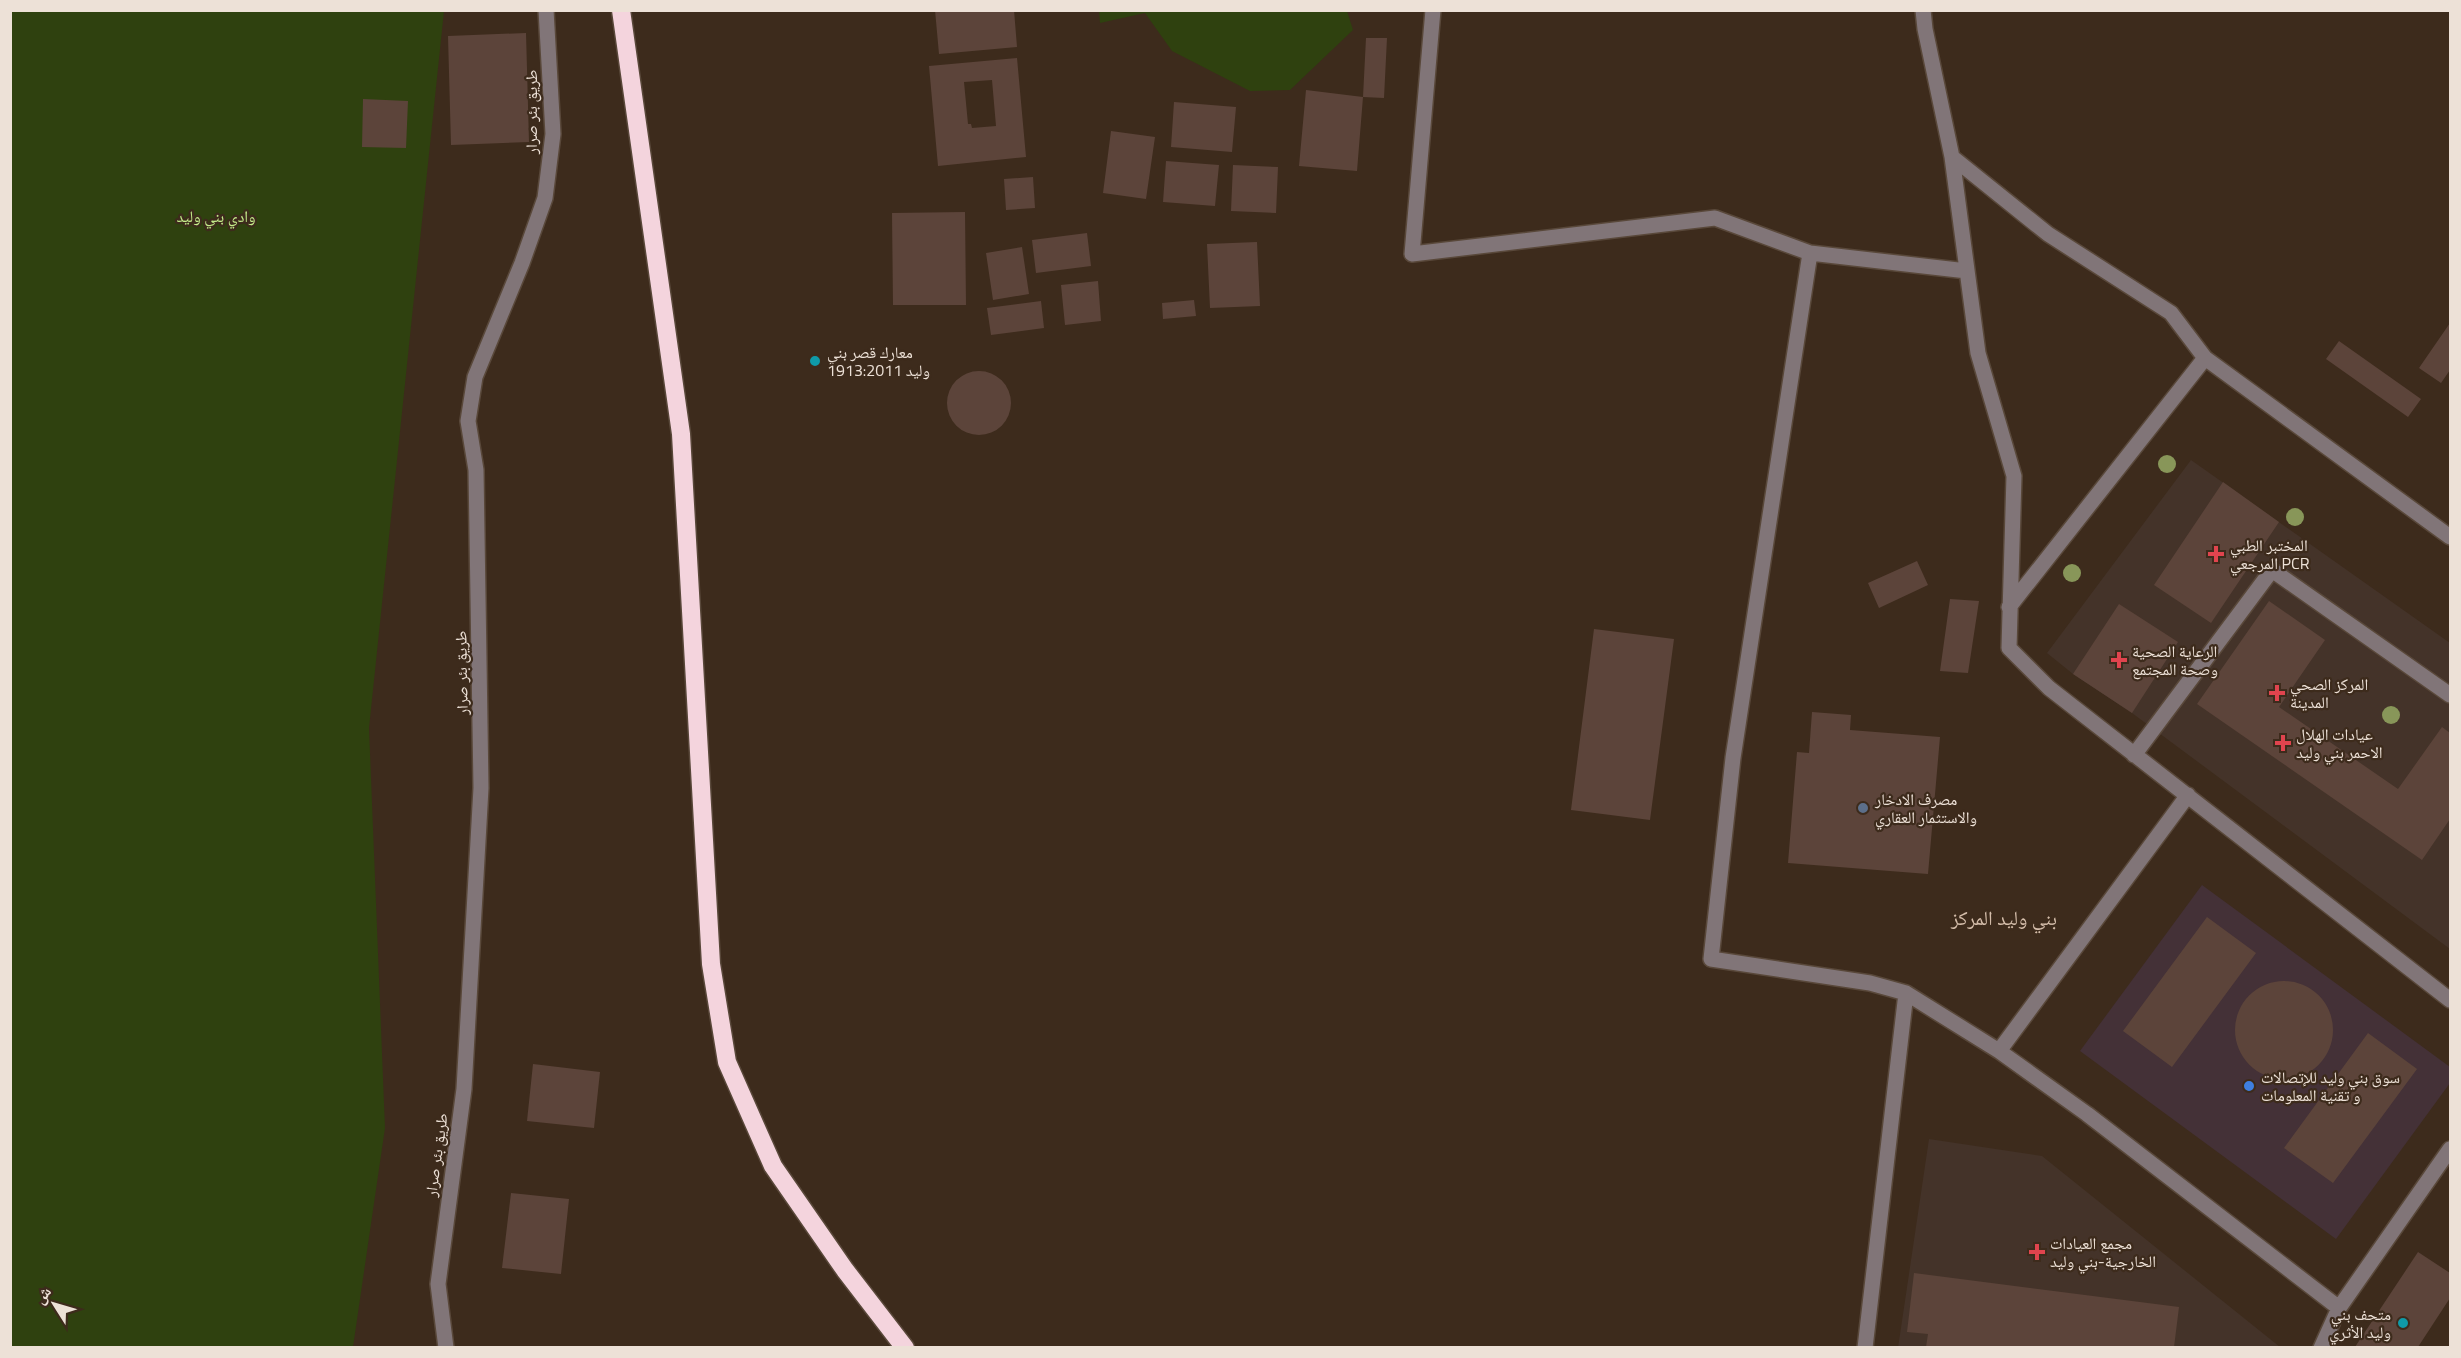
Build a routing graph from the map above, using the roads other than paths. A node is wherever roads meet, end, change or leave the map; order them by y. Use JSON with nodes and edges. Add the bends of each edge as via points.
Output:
{"nodes":[{"id":1,"x":546,"y":10,"type":"edge"},
{"id":2,"x":621,"y":10,"type":"edge"},
{"id":3,"x":1433,"y":10,"type":"edge"},
{"id":4,"x":1923,"y":10,"type":"edge"},
{"id":5,"x":1952,"y":157,"type":"junction"},
{"id":6,"x":1810,"y":253,"type":"junction"},
{"id":7,"x":1968,"y":271,"type":"junction"},
{"id":8,"x":2205,"y":358,"type":"junction"},
{"id":9,"x":2451,"y":537,"type":"edge"},
{"id":10,"x":2009,"y":607,"type":"junction"},
{"id":11,"x":2451,"y":695,"type":"edge"},
{"id":12,"x":2134,"y":755,"type":"junction"},
{"id":13,"x":2188,"y":795,"type":"junction"},
{"id":14,"x":1906,"y":993,"type":"junction"},
{"id":15,"x":2451,"y":1000,"type":"edge"},
{"id":16,"x":1999,"y":1051,"type":"junction"},
{"id":17,"x":2451,"y":1149,"type":"edge"},
{"id":18,"x":2339,"y":1308,"type":"junction"},
{"id":19,"x":446,"y":1347,"type":"edge"},
{"id":20,"x":905,"y":1347,"type":"edge"},
{"id":21,"x":1864,"y":1347,"type":"edge"},
{"id":22,"x":2321,"y":1347,"type":"edge"}],
"edges":[{"from":1,"to":19,"type":"street","name":"طريق بئر صرار","via":[[553,134],[545,198],[475,377],[468,421],[476,470],[481,788],[464,1089],[438,1284]]},
{"from":2,"to":20,"type":"highway","via":[[681,434],[711,964],[727,1062],[774,1166],[845,1270]]},
{"from":3,"to":6,"type":"street","via":[[1412,254],[1714,218]]},
{"from":4,"to":5,"type":"street"},
{"from":5,"to":7,"type":"street"},
{"from":5,"to":8,"type":"street","via":[[2048,234],[2171,314]]},
{"from":6,"to":7,"type":"street"},
{"from":6,"to":14,"type":"street","via":[[1733,758],[1711,959],[1870,982]]},
{"from":7,"to":10,"type":"street","via":[[1978,353],[2014,476]]},
{"from":8,"to":9,"type":"street"},
{"from":8,"to":10,"type":"street"},
{"from":10,"to":12,"type":"street","via":[[2009,648],[2049,688]]},
{"from":11,"to":12,"type":"street","via":[[2272,570]]},
{"from":12,"to":13,"type":"street"},
{"from":13,"to":15,"type":"street"},
{"from":13,"to":16,"type":"street"},
{"from":14,"to":16,"type":"street"},
{"from":14,"to":21,"type":"street"},
{"from":16,"to":18,"type":"street"},
{"from":17,"to":18,"type":"street"},
{"from":18,"to":22,"type":"street"}]}
